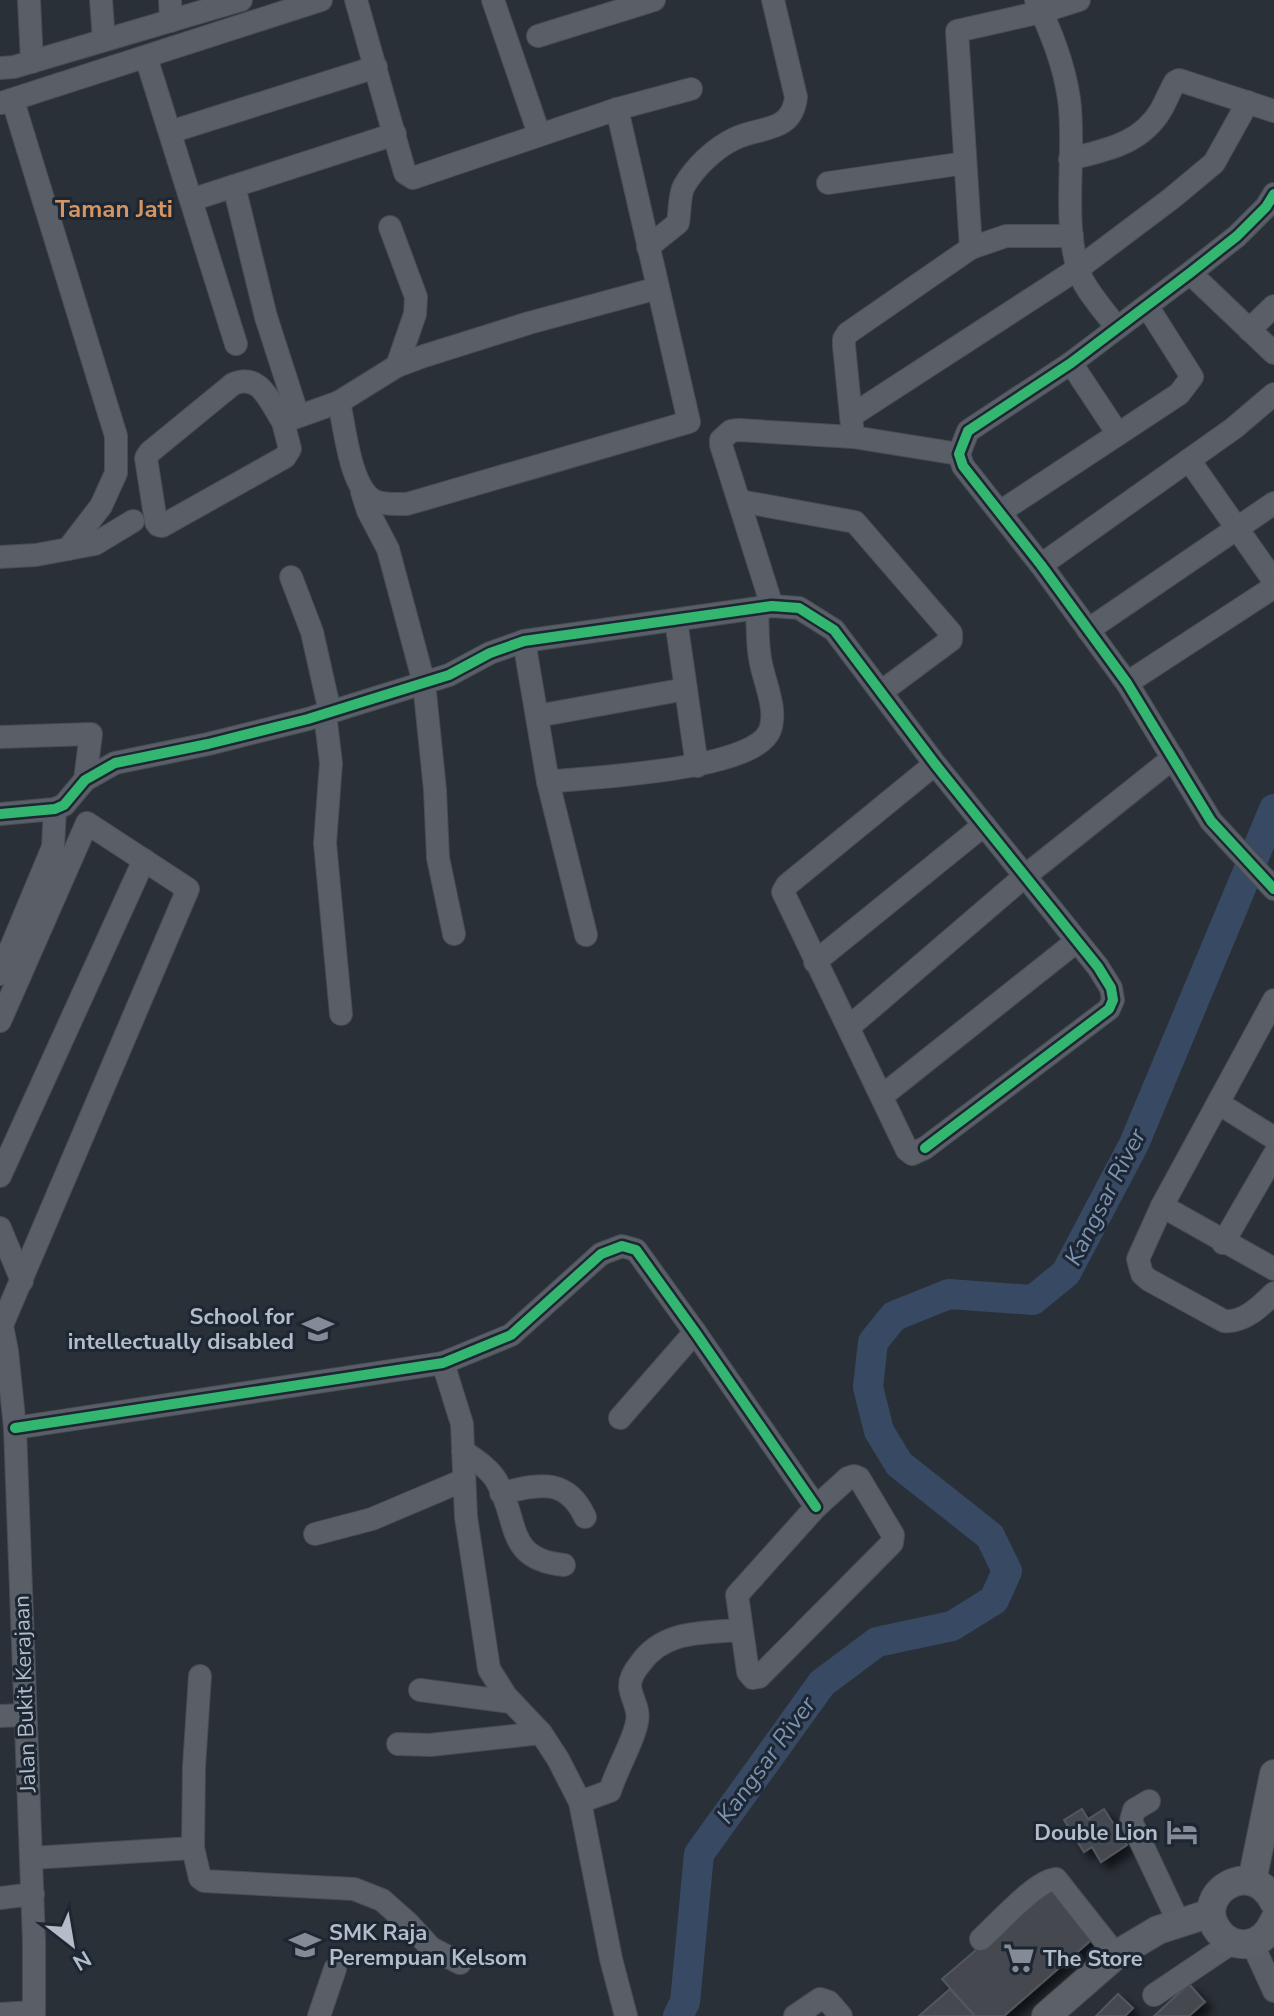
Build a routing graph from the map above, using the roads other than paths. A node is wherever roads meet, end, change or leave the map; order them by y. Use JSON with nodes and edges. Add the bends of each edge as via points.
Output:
{"nodes":[{"id":1,"x":29,"y":0,"type":"edge"},
{"id":2,"x":101,"y":0,"type":"edge"},
{"id":3,"x":244,"y":0,"type":"edge"},
{"id":4,"x":321,"y":0,"type":"edge"},
{"id":5,"x":356,"y":0,"type":"edge"},
{"id":6,"x":493,"y":0,"type":"edge"},
{"id":7,"x":654,"y":0,"type":"edge"},
{"id":8,"x":773,"y":0,"type":"edge"},
{"id":9,"x":1079,"y":0,"type":"edge"},
{"id":10,"x":1038,"y":6,"type":"edge"},
{"id":11,"x":171,"y":10,"type":"edge"},
{"id":12,"x":248,"y":24,"type":"junction"},
{"id":13,"x":538,"y":36,"type":"dead end"},
{"id":14,"x":104,"y":40,"type":"junction"},
{"id":15,"x":146,"y":57,"type":"junction"},
{"id":16,"x":32,"y":62,"type":"junction"},
{"id":17,"x":376,"y":67,"type":"junction"},
{"id":18,"x":0,"y":68,"type":"edge"},
{"id":19,"x":691,"y":89,"type":"dead end"},
{"id":20,"x":7,"y":102,"type":"edge"},
{"id":21,"x":1248,"y":102,"type":"junction"},
{"id":22,"x":617,"y":109,"type":"junction"},
{"id":23,"x":1274,"y":111,"type":"edge"},
{"id":24,"x":170,"y":132,"type":"junction"},
{"id":25,"x":395,"y":134,"type":"junction"},
{"id":26,"x":539,"y":134,"type":"junction"},
{"id":27,"x":1070,"y":159,"type":"junction"},
{"id":28,"x":965,"y":163,"type":"junction"},
{"id":29,"x":828,"y":183,"type":"dead end"},
{"id":30,"x":234,"y":186,"type":"junction"},
{"id":31,"x":1274,"y":194,"type":"edge"},
{"id":32,"x":191,"y":200,"type":"junction"},
{"id":33,"x":390,"y":227,"type":"dead end"},
{"id":34,"x":1072,"y":236,"type":"junction"},
{"id":35,"x":648,"y":247,"type":"junction"},
{"id":36,"x":971,"y":248,"type":"junction"},
{"id":37,"x":1079,"y":268,"type":"junction"},
{"id":38,"x":1190,"y":273,"type":"junction"},
{"id":39,"x":658,"y":288,"type":"junction"},
{"id":40,"x":1147,"y":306,"type":"junction"},
{"id":41,"x":1274,"y":306,"type":"edge"},
{"id":42,"x":1117,"y":328,"type":"junction"},
{"id":43,"x":1249,"y":330,"type":"junction"},
{"id":44,"x":236,"y":344,"type":"dead end"},
{"id":45,"x":1274,"y":353,"type":"edge"},
{"id":46,"x":1071,"y":363,"type":"junction"},
{"id":47,"x":397,"y":366,"type":"junction"},
{"id":48,"x":1274,"y":394,"type":"edge"},
{"id":49,"x":339,"y":402,"type":"junction"},
{"id":50,"x":291,"y":419,"type":"junction"},
{"id":51,"x":852,"y":427,"type":"junction"},
{"id":52,"x":1118,"y":434,"type":"junction"},
{"id":53,"x":959,"y":454,"type":"junction"},
{"id":54,"x":1189,"y":460,"type":"junction"},
{"id":55,"x":362,"y":492,"type":"junction"},
{"id":56,"x":740,"y":501,"type":"junction"},
{"id":57,"x":1274,"y":503,"type":"edge"},
{"id":58,"x":1000,"y":512,"type":"junction"},
{"id":59,"x":133,"y":521,"type":"dead end"},
{"id":60,"x":1237,"y":529,"type":"junction"},
{"id":61,"x":68,"y":549,"type":"junction"},
{"id":62,"x":0,"y":557,"type":"edge"},
{"id":63,"x":1041,"y":565,"type":"junction"},
{"id":64,"x":291,"y":577,"type":"dead end"},
{"id":65,"x":1274,"y":584,"type":"edge"},
{"id":66,"x":764,"y":607,"type":"junction"},
{"id":67,"x":676,"y":620,"type":"junction"},
{"id":68,"x":1088,"y":630,"type":"junction"},
{"id":69,"x":524,"y":641,"type":"junction"},
{"id":70,"x":424,"y":683,"type":"junction"},
{"id":71,"x":1127,"y":683,"type":"junction"},
{"id":72,"x":686,"y":689,"type":"junction"},
{"id":73,"x":881,"y":692,"type":"junction"},
{"id":74,"x":328,"y":713,"type":"junction"},
{"id":75,"x":537,"y":716,"type":"junction"},
{"id":76,"x":0,"y":737,"type":"edge"},
{"id":77,"x":1173,"y":758,"type":"junction"},
{"id":78,"x":935,"y":764,"type":"junction"},
{"id":79,"x":697,"y":766,"type":"junction"},
{"id":80,"x":85,"y":780,"type":"junction"},
{"id":81,"x":548,"y":782,"type":"junction"},
{"id":82,"x":55,"y":809,"type":"junction"},
{"id":83,"x":0,"y":814,"type":"edge"},
{"id":84,"x":984,"y":825,"type":"junction"},
{"id":85,"x":144,"y":860,"type":"junction"},
{"id":86,"x":1025,"y":876,"type":"junction"},
{"id":87,"x":1274,"y":889,"type":"edge"},
{"id":88,"x":454,"y":934,"type":"dead end"},
{"id":89,"x":586,"y":935,"type":"dead end"},
{"id":90,"x":1077,"y":941,"type":"junction"},
{"id":91,"x":815,"y":962,"type":"junction"},
{"id":92,"x":0,"y":974,"type":"edge"},
{"id":93,"x":1274,"y":1000,"type":"edge"},
{"id":94,"x":341,"y":1014,"type":"dead end"},
{"id":95,"x":0,"y":1021,"type":"edge"},
{"id":96,"x":849,"y":1027,"type":"junction"},
{"id":97,"x":882,"y":1096,"type":"junction"},
{"id":98,"x":1218,"y":1103,"type":"junction"},
{"id":99,"x":1274,"y":1138,"type":"edge"},
{"id":100,"x":1274,"y":1155,"type":"edge"},
{"id":101,"x":0,"y":1176,"type":"edge"},
{"id":102,"x":1162,"y":1206,"type":"junction"},
{"id":103,"x":0,"y":1228,"type":"edge"},
{"id":104,"x":1223,"y":1243,"type":"junction"},
{"id":105,"x":1274,"y":1269,"type":"edge"},
{"id":106,"x":22,"y":1281,"type":"junction"},
{"id":107,"x":1274,"y":1293,"type":"edge"},
{"id":108,"x":1,"y":1322,"type":"edge"},
{"id":109,"x":695,"y":1332,"type":"junction"},
{"id":110,"x":443,"y":1363,"type":"junction"},
{"id":111,"x":620,"y":1418,"type":"dead end"},
{"id":112,"x":15,"y":1428,"type":"junction"},
{"id":113,"x":463,"y":1451,"type":"junction"},
{"id":114,"x":464,"y":1480,"type":"junction"},
{"id":115,"x":501,"y":1493,"type":"junction"},
{"id":116,"x":816,"y":1507,"type":"junction"},
{"id":117,"x":585,"y":1517,"type":"dead end"},
{"id":118,"x":315,"y":1534,"type":"dead end"},
{"id":119,"x":564,"y":1565,"type":"dead end"},
{"id":120,"x":740,"y":1630,"type":"junction"},
{"id":121,"x":200,"y":1676,"type":"dead end"},
{"id":122,"x":420,"y":1690,"type":"dead end"},
{"id":123,"x":511,"y":1702,"type":"junction"},
{"id":124,"x":25,"y":1715,"type":"junction"},
{"id":125,"x":0,"y":1716,"type":"edge"},
{"id":126,"x":541,"y":1733,"type":"junction"},
{"id":127,"x":398,"y":1744,"type":"dead end"},
{"id":128,"x":1274,"y":1774,"type":"edge"},
{"id":129,"x":1149,"y":1801,"type":"dead end"},
{"id":130,"x":580,"y":1802,"type":"junction"},
{"id":131,"x":193,"y":1848,"type":"junction"},
{"id":132,"x":31,"y":1858,"type":"junction"},
{"id":133,"x":1252,"y":1881,"type":"junction"},
{"id":134,"x":33,"y":1894,"type":"junction"},
{"id":135,"x":0,"y":1898,"type":"edge"},
{"id":136,"x":1274,"y":1902,"type":"edge"},
{"id":137,"x":1211,"y":1913,"type":"junction"},
{"id":138,"x":1274,"y":1921,"type":"edge"},
{"id":139,"x":1179,"y":1923,"type":"junction"},
{"id":140,"x":981,"y":1939,"type":"dead end"},
{"id":141,"x":1243,"y":1943,"type":"junction"},
{"id":142,"x":1116,"y":1955,"type":"junction"},
{"id":143,"x":460,"y":1963,"type":"dead end"},
{"id":144,"x":335,"y":1969,"type":"dead end"},
{"id":145,"x":1274,"y":1991,"type":"edge"},
{"id":146,"x":1154,"y":1995,"type":"dead end"},
{"id":147,"x":0,"y":2014,"type":"edge"},
{"id":148,"x":34,"y":2014,"type":"edge"},
{"id":149,"x":319,"y":2016,"type":"edge"},
{"id":150,"x":626,"y":2016,"type":"edge"},
{"id":151,"x":795,"y":2016,"type":"edge"},
{"id":152,"x":841,"y":2016,"type":"edge"},
{"id":153,"x":1046,"y":2016,"type":"edge"}],
"edges":[{"from":1,"to":16,"type":"street"},
{"from":2,"to":14,"type":"street"},
{"from":3,"to":11,"type":"street"},
{"from":3,"to":12,"type":"street"},
{"from":4,"to":12,"type":"street"},
{"from":5,"to":17,"type":"street"},
{"from":6,"to":26,"type":"street"},
{"from":7,"to":13,"type":"street"},
{"from":8,"to":35,"type":"street","via":[[796,97],[794,111],[780,126],[735,138],[706,158],[683,188],[678,223]]},
{"from":9,"to":10,"type":"street"},
{"from":10,"to":27,"type":"street","via":[[1055,39],[1069,100]]},
{"from":10,"to":28,"type":"street","via":[[957,31]]},
{"from":11,"to":14,"type":"street"},
{"from":12,"to":15,"type":"street"},
{"from":14,"to":16,"type":"street"},
{"from":15,"to":20,"type":"street"},
{"from":15,"to":24,"type":"street"},
{"from":16,"to":18,"type":"street"},
{"from":17,"to":24,"type":"street"},
{"from":17,"to":25,"type":"street"},
{"from":19,"to":22,"type":"street"},
{"from":20,"to":61,"type":"street","via":[[116,436],[116,473],[101,506]]},
{"from":21,"to":23,"type":"street"},
{"from":21,"to":27,"type":"street","via":[[1179,80],[1144,131],[1122,146]]},
{"from":21,"to":37,"type":"street","via":[[1214,163]]},
{"from":22,"to":26,"type":"street"},
{"from":22,"to":35,"type":"street"},
{"from":24,"to":32,"type":"street"},
{"from":25,"to":26,"type":"street","via":[[405,173],[413,178]]},
{"from":25,"to":30,"type":"street"},
{"from":27,"to":34,"type":"street"},
{"from":28,"to":29,"type":"street"},
{"from":28,"to":36,"type":"street"},
{"from":30,"to":32,"type":"street"},
{"from":30,"to":50,"type":"street"},
{"from":31,"to":38,"type":"street","via":[[1237,236]]},
{"from":32,"to":44,"type":"street"},
{"from":33,"to":47,"type":"street","via":[[416,297]]},
{"from":34,"to":36,"type":"street","via":[[1006,236]]},
{"from":34,"to":37,"type":"street"},
{"from":35,"to":39,"type":"street"},
{"from":36,"to":51,"type":"street","via":[[844,339]]},
{"from":37,"to":42,"type":"street"},
{"from":37,"to":51,"type":"street"},
{"from":38,"to":40,"type":"street"},
{"from":38,"to":43,"type":"street"},
{"from":39,"to":47,"type":"street"},
{"from":39,"to":55,"type":"street","via":[[689,422],[407,504],[378,503]]},
{"from":40,"to":42,"type":"street"},
{"from":40,"to":52,"type":"street","via":[[1192,377],[1179,394]]},
{"from":41,"to":43,"type":"street"},
{"from":42,"to":46,"type":"street"},
{"from":43,"to":45,"type":"street"},
{"from":46,"to":52,"type":"street"},
{"from":46,"to":53,"type":"street","via":[[968,431]]},
{"from":47,"to":49,"type":"street"},
{"from":48,"to":54,"type":"street"},
{"from":49,"to":50,"type":"street"},
{"from":49,"to":55,"type":"street"},
{"from":50,"to":50,"type":"street","via":[[285,457],[158,525],[146,465],[150,452],[233,384],[253,381]]},
{"from":51,"to":53,"type":"street"},
{"from":51,"to":56,"type":"street","via":[[739,430],[725,436],[721,445]]},
{"from":52,"to":58,"type":"street"},
{"from":53,"to":58,"type":"street"},
{"from":54,"to":60,"type":"street"},
{"from":54,"to":63,"type":"street"},
{"from":55,"to":70,"type":"street","via":[[388,549]]},
{"from":56,"to":66,"type":"street"},
{"from":56,"to":73,"type":"street","via":[[855,522],[951,633],[951,640]]},
{"from":57,"to":60,"type":"street"},
{"from":58,"to":63,"type":"street"},
{"from":59,"to":61,"type":"street","via":[[95,544]]},
{"from":60,"to":65,"type":"street"},
{"from":60,"to":68,"type":"street"},
{"from":61,"to":62,"type":"street"},
{"from":63,"to":68,"type":"street"},
{"from":64,"to":74,"type":"street","via":[[312,632]]},
{"from":65,"to":71,"type":"street"},
{"from":66,"to":67,"type":"street"},
{"from":66,"to":73,"type":"street","via":[[799,608],[834,630]]},
{"from":66,"to":79,"type":"street","via":[[760,658],[772,711],[770,732],[752,750]]},
{"from":67,"to":69,"type":"street"},
{"from":67,"to":72,"type":"street"},
{"from":68,"to":71,"type":"street"},
{"from":69,"to":70,"type":"street"},
{"from":69,"to":75,"type":"street"},
{"from":70,"to":74,"type":"street"},
{"from":70,"to":88,"type":"street","via":[[438,858]]},
{"from":71,"to":77,"type":"street"},
{"from":72,"to":75,"type":"street"},
{"from":72,"to":79,"type":"street"},
{"from":73,"to":78,"type":"street"},
{"from":74,"to":80,"type":"street","via":[[115,763]]},
{"from":74,"to":94,"type":"street","via":[[331,763],[325,843]]},
{"from":75,"to":81,"type":"street"},
{"from":76,"to":80,"type":"street","via":[[91,734]]},
{"from":77,"to":86,"type":"street"},
{"from":77,"to":87,"type":"street","via":[[1211,821]]},
{"from":78,"to":84,"type":"street"},
{"from":78,"to":91,"type":"street","via":[[787,885],[783,892]]},
{"from":79,"to":81,"type":"street"},
{"from":80,"to":82,"type":"street"},
{"from":81,"to":89,"type":"street"},
{"from":82,"to":83,"type":"street"},
{"from":82,"to":92,"type":"street","via":[[53,847]]},
{"from":84,"to":86,"type":"street"},
{"from":84,"to":91,"type":"street"},
{"from":85,"to":95,"type":"street","via":[[87,823]]},
{"from":85,"to":101,"type":"street"},
{"from":85,"to":106,"type":"street","via":[[188,889]]},
{"from":86,"to":90,"type":"street"},
{"from":86,"to":96,"type":"street"},
{"from":90,"to":97,"type":"street"},
{"from":90,"to":97,"type":"street","via":[[1111,988],[1109,1009],[916,1153],[908,1152]]},
{"from":91,"to":96,"type":"street"},
{"from":93,"to":98,"type":"street"},
{"from":96,"to":97,"type":"street"},
{"from":98,"to":99,"type":"street"},
{"from":98,"to":102,"type":"street"},
{"from":100,"to":104,"type":"street"},
{"from":102,"to":104,"type":"street"},
{"from":102,"to":107,"type":"street","via":[[1138,1259],[1149,1280],[1224,1321],[1251,1313]]},
{"from":103,"to":106,"type":"street"},
{"from":104,"to":105,"type":"street"},
{"from":106,"to":108,"type":"street"},
{"from":108,"to":112,"type":"street","name":"Jalan Bukit Kerajaan"},
{"from":109,"to":110,"type":"street","via":[[636,1250],[622,1246],[601,1254],[511,1335]]},
{"from":109,"to":111,"type":"street"},
{"from":109,"to":116,"type":"street"},
{"from":110,"to":112,"type":"street"},
{"from":110,"to":113,"type":"street","via":[[462,1424]]},
{"from":112,"to":124,"type":"street","name":"Jalan Bukit Kerajaan"},
{"from":113,"to":114,"type":"street"},
{"from":113,"to":115,"type":"street","via":[[484,1466]]},
{"from":114,"to":118,"type":"street","via":[[372,1519]]},
{"from":114,"to":123,"type":"street","via":[[489,1669]]},
{"from":115,"to":117,"type":"street","via":[[539,1485],[569,1493]]},
{"from":115,"to":119,"type":"street","via":[[525,1552],[545,1563]]},
{"from":116,"to":120,"type":"street","via":[[738,1593]]},
{"from":116,"to":120,"type":"street","via":[[857,1476],[894,1540],[759,1677],[748,1672]]},
{"from":120,"to":130,"type":"street","via":[[686,1634],[648,1652],[633,1673],[630,1687],[637,1722],[610,1791]]},
{"from":121,"to":131,"type":"street"},
{"from":122,"to":123,"type":"street"},
{"from":123,"to":126,"type":"street"},
{"from":124,"to":125,"type":"street"},
{"from":124,"to":132,"type":"street","name":"Jalan Bukit Kerajaan"},
{"from":126,"to":127,"type":"street"},
{"from":126,"to":130,"type":"street"},
{"from":128,"to":133,"type":"main road"},
{"from":129,"to":139,"type":"street","via":[[1134,1810],[1131,1821]]},
{"from":130,"to":150,"type":"street"},
{"from":131,"to":132,"type":"street"},
{"from":131,"to":143,"type":"street","via":[[197,1873],[204,1881],[354,1889],[382,1900],[431,1948]]},
{"from":132,"to":134,"type":"street","name":"Jalan Bukit Kerajaan"},
{"from":133,"to":136,"type":"main road"},
{"from":133,"to":137,"type":"main road","via":[[1224,1887]]},
{"from":134,"to":135,"type":"street"},
{"from":134,"to":148,"type":"street","name":"Jalan Bukit Kerajaan"},
{"from":137,"to":139,"type":"main road"},
{"from":137,"to":141,"type":"main road","via":[[1218,1931]]},
{"from":138,"to":141,"type":"main road","via":[[1269,1932]]},
{"from":139,"to":142,"type":"main road"},
{"from":140,"to":142,"type":"street","via":[[1037,1888],[1056,1879]]},
{"from":141,"to":145,"type":"street"},
{"from":141,"to":146,"type":"street"},
{"from":142,"to":153,"type":"main road"},
{"from":144,"to":149,"type":"street"},
{"from":147,"to":148,"type":"street"},
{"from":151,"to":152,"type":"street","via":[[820,1999]]}]}
